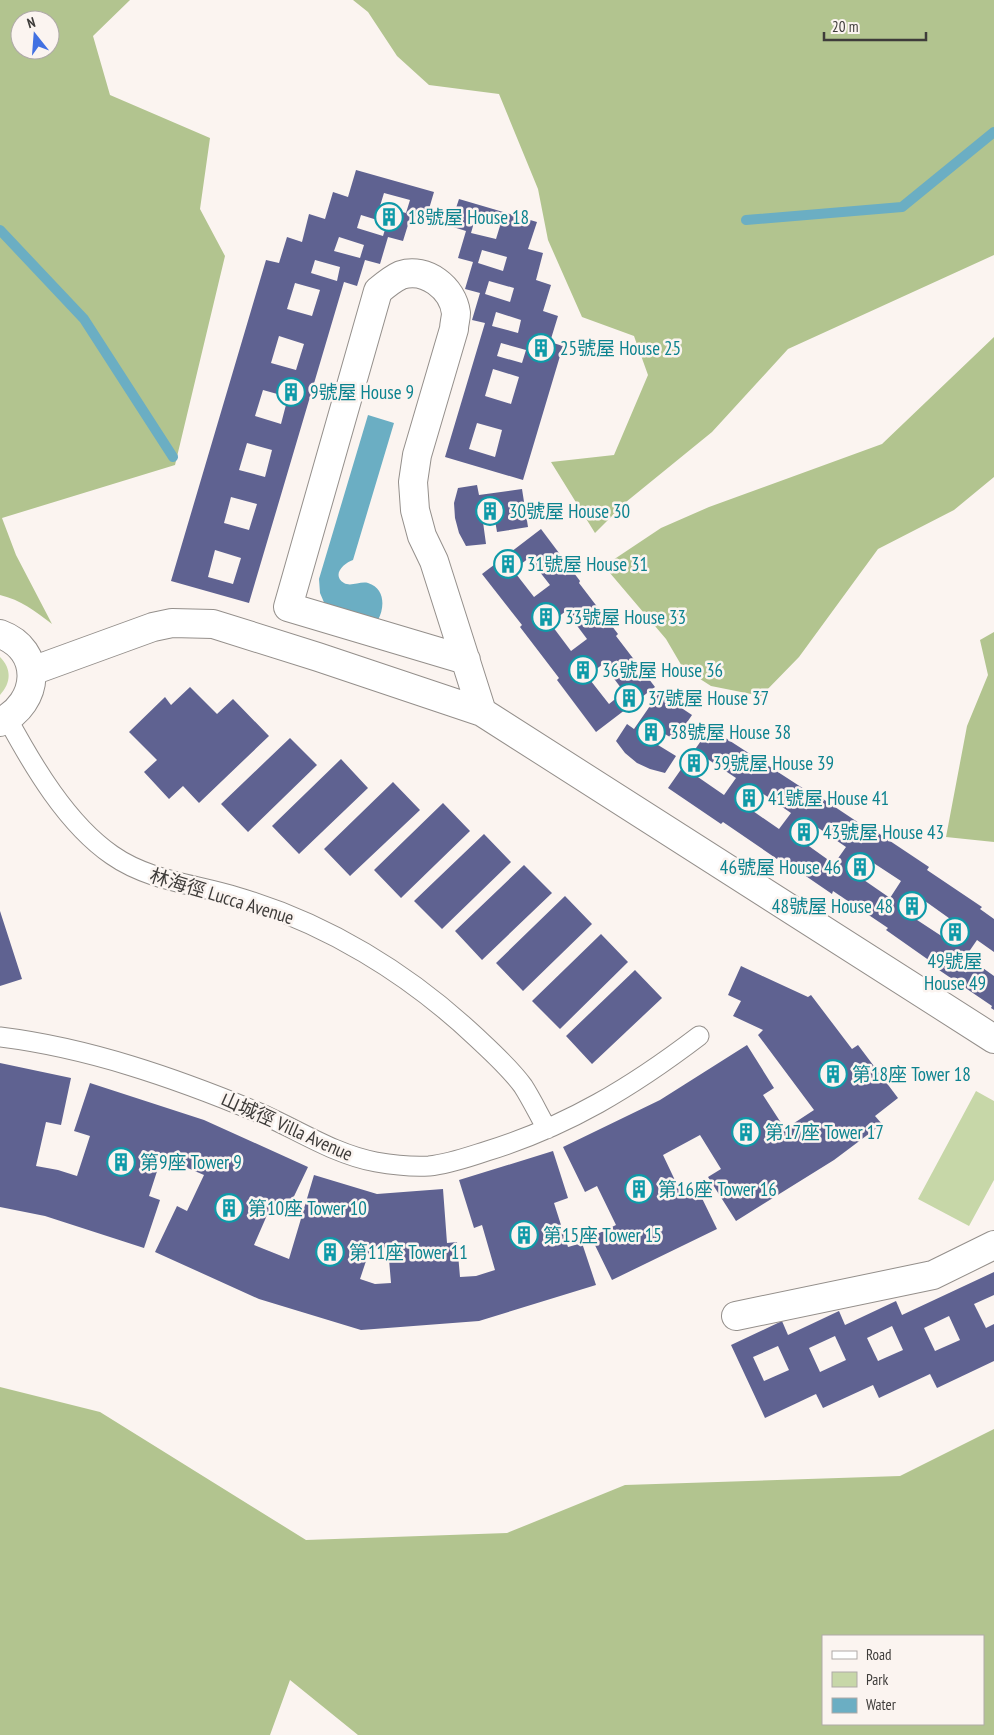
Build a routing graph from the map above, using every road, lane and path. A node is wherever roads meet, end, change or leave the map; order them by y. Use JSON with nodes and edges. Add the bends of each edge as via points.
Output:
{"nodes":[{"id":1,"x":0,"y":634,"type":"edge"},
{"id":2,"x":466,"y":660,"type":"junction"},
{"id":3,"x":32,"y":670,"type":"junction"},
{"id":4,"x":482,"y":712,"type":"junction"},
{"id":5,"x":4,"y":720,"type":"edge"},
{"id":6,"x":699,"y":1036,"type":"dead end"},
{"id":7,"x":0,"y":1037,"type":"edge"},
{"id":8,"x":994,"y":1039,"type":"edge"},
{"id":9,"x":547,"y":1129,"type":"junction"},
{"id":10,"x":994,"y":1244,"type":"edge"},
{"id":11,"x":736,"y":1316,"type":"dead end"}],
"edges":[{"from":1,"to":3,"type":"street","via":[[20,646]]},
{"from":2,"to":2,"type":"street","via":[[434,561],[422,536],[415,510],[413,482],[416,455],[456,314],[444,287],[432,278],[403,275],[378,291],[288,608]]},
{"from":2,"to":4,"type":"street"},
{"from":3,"to":4,"type":"street","via":[[152,626],[213,624]]},
{"from":3,"to":5,"type":"street","via":[[30,693],[24,703]]},
{"from":4,"to":8,"type":"street"},
{"from":5,"to":9,"type":"lane","name":"林海徑 Lucca Avenue","via":[[68,812],[113,856],[162,879],[237,897],[284,913],[374,957],[454,1016],[490,1050],[522,1085]]},
{"from":6,"to":9,"type":"lane","name":"山城徑 Villa Avenue","via":[[656,1069],[609,1098]]},
{"from":7,"to":9,"type":"lane","name":"山城徑 Villa Avenue","via":[[71,1050],[149,1071],[266,1116],[348,1155],[375,1162],[429,1166],[456,1161]]},
{"from":10,"to":11,"type":"street","via":[[933,1275]]}]}
